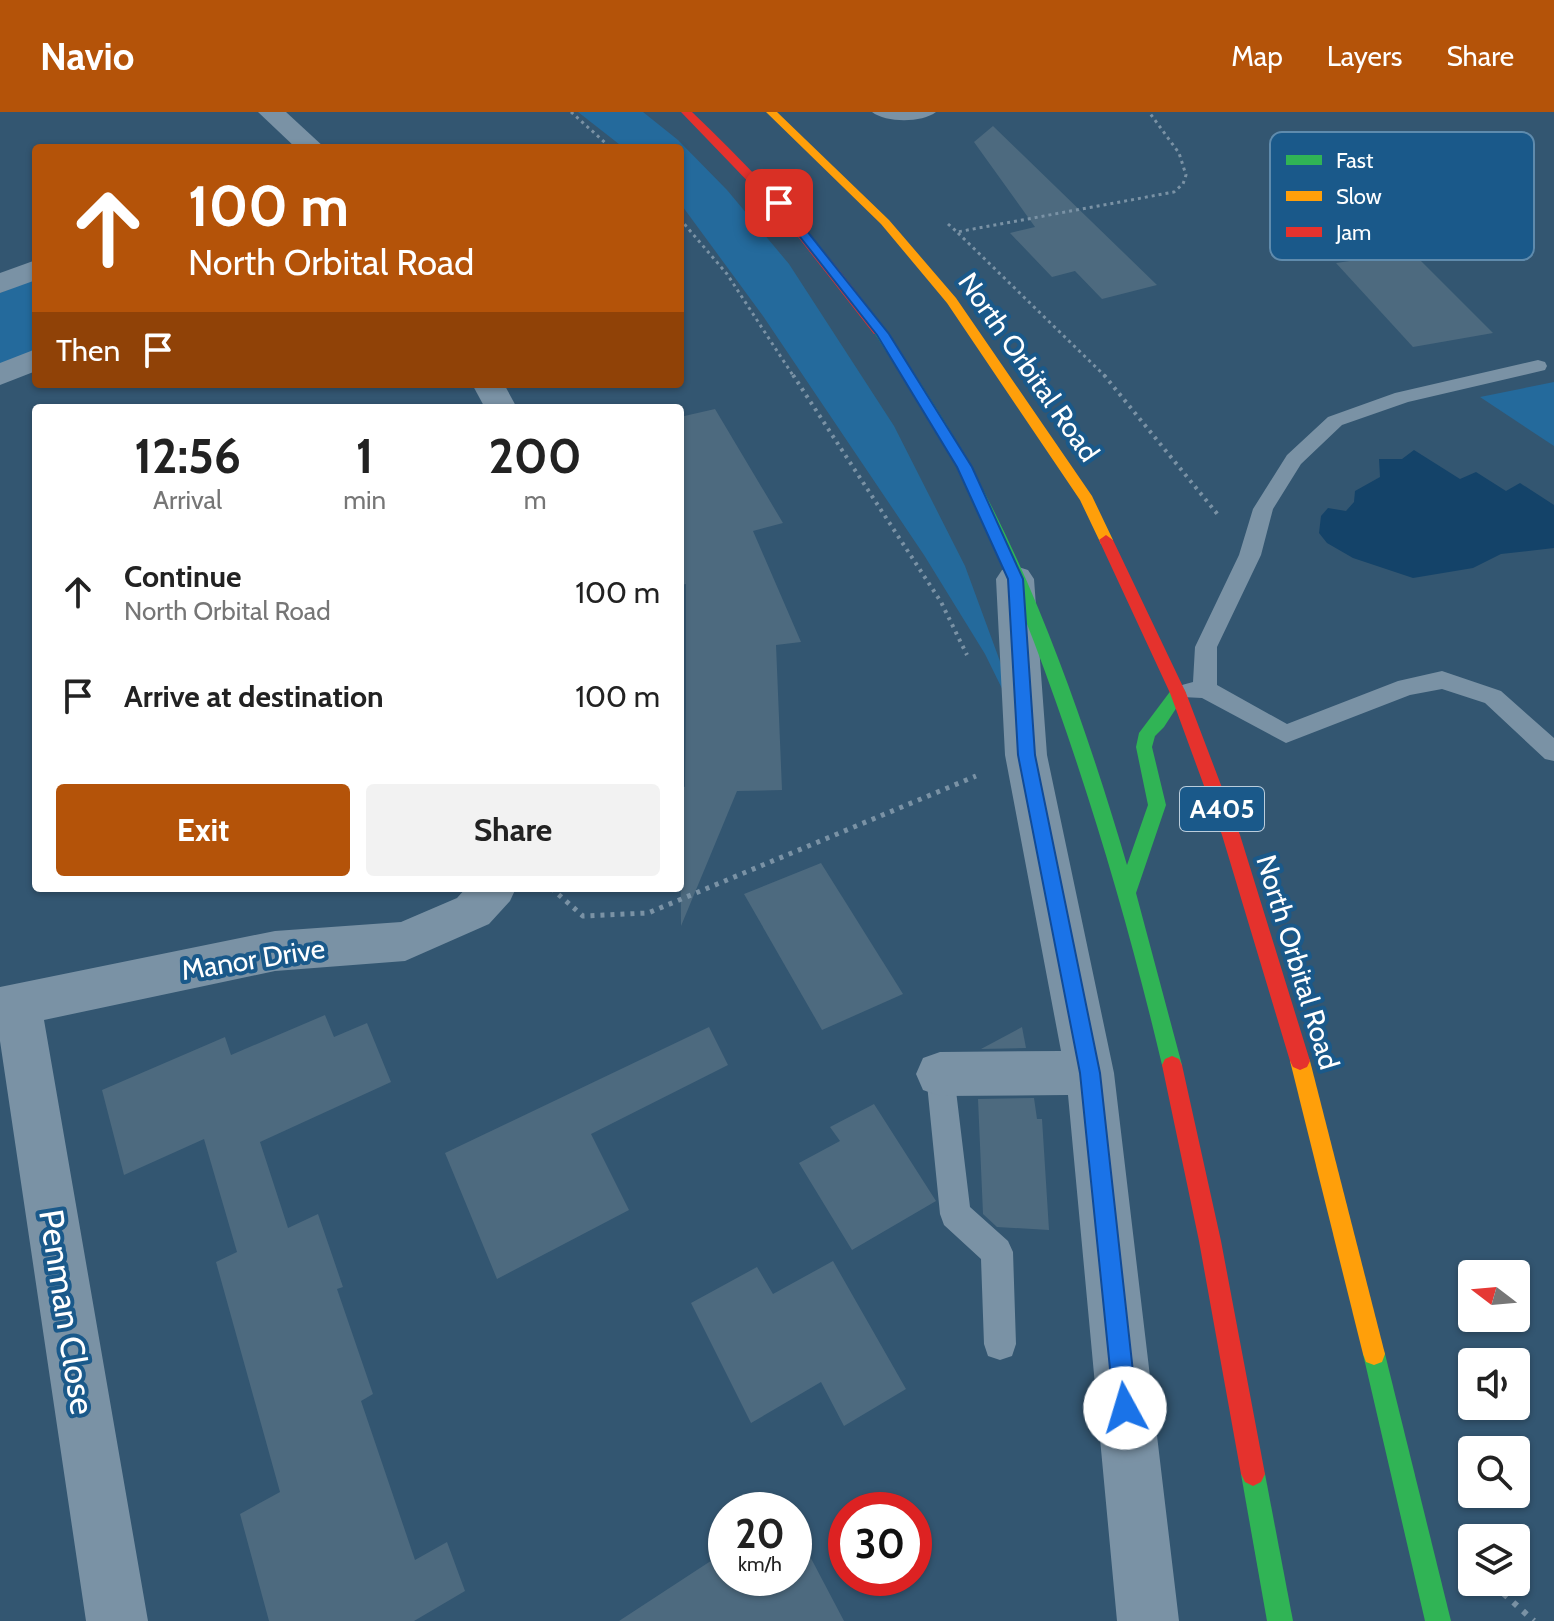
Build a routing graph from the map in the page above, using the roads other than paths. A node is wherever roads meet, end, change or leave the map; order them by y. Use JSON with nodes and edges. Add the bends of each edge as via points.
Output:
{"nodes":[{"id":1,"x":271,"y":112,"type":"edge"},
{"id":2,"x":686,"y":112,"type":"edge"},
{"id":3,"x":771,"y":112,"type":"edge"},
{"id":4,"x":880,"y":112,"type":"edge"},
{"id":5,"x":928,"y":112,"type":"edge"},
{"id":6,"x":307,"y":144,"type":"edge"},
{"id":7,"x":32,"y":271,"type":"edge"},
{"id":8,"x":0,"y":284,"type":"edge"},
{"id":9,"x":32,"y":361,"type":"edge"},
{"id":10,"x":1538,"y":366,"type":"dead end"},
{"id":11,"x":0,"y":375,"type":"edge"},
{"id":12,"x":1015,"y":579,"type":"junction"},
{"id":13,"x":1205,"y":689,"type":"junction"},
{"id":14,"x":1178,"y":693,"type":"junction"},
{"id":15,"x":1554,"y":752,"type":"edge"},
{"id":16,"x":1128,"y":890,"type":"junction"},
{"id":17,"x":490,"y":892,"type":"edge"},
{"id":18,"x":9,"y":1005,"type":"edge"},
{"id":19,"x":1090,"y":1073,"type":"junction"},
{"id":20,"x":940,"y":1074,"type":"joint"},
{"id":21,"x":1000,"y":1344,"type":"dead end"},
{"id":22,"x":117,"y":1621,"type":"edge"},
{"id":23,"x":1148,"y":1621,"type":"edge"},
{"id":24,"x":1280,"y":1621,"type":"edge"},
{"id":25,"x":1438,"y":1621,"type":"edge"}],
"edges":[{"from":1,"to":6,"type":"street"},
{"from":2,"to":12,"type":"highway","via":[[800,227],[882,334],[965,467]]},
{"from":3,"to":14,"type":"highway","name":"North Orbital Road","number":"A405","via":[[885,222],[952,301],[1087,499]]},
{"from":4,"to":5,"type":"lane"},
{"from":7,"to":8,"type":"street"},
{"from":9,"to":11,"type":"street"},
{"from":10,"to":13,"type":"lane","via":[[1402,397],[1335,421],[1294,460],[1263,509],[1250,555],[1206,647]]},
{"from":12,"to":16,"type":"highway","via":[[1072,713]]},
{"from":12,"to":19,"type":"street","via":[[1026,755]]},
{"from":13,"to":14,"type":"lane"},
{"from":13,"to":15,"type":"lane","via":[[1286,734],[1406,687],[1442,680],[1493,697]]},
{"from":14,"to":16,"type":"highway","via":[[1147,733],[1144,747],[1157,805]]},
{"from":14,"to":25,"type":"highway","name":"North Orbital Road","number":"A405","via":[[1231,835],[1291,1023]]},
{"from":16,"to":24,"type":"highway","via":[[1208,1230]]},
{"from":17,"to":18,"type":"street","name":"Manor Drive","via":[[473,911],[405,941],[275,951]]},
{"from":18,"to":22,"type":"street","name":"Penman Close"},
{"from":19,"to":20,"type":"street"},
{"from":19,"to":23,"type":"street"},
{"from":20,"to":21,"type":"lane","via":[[955,1214],[997,1252]]}]}
